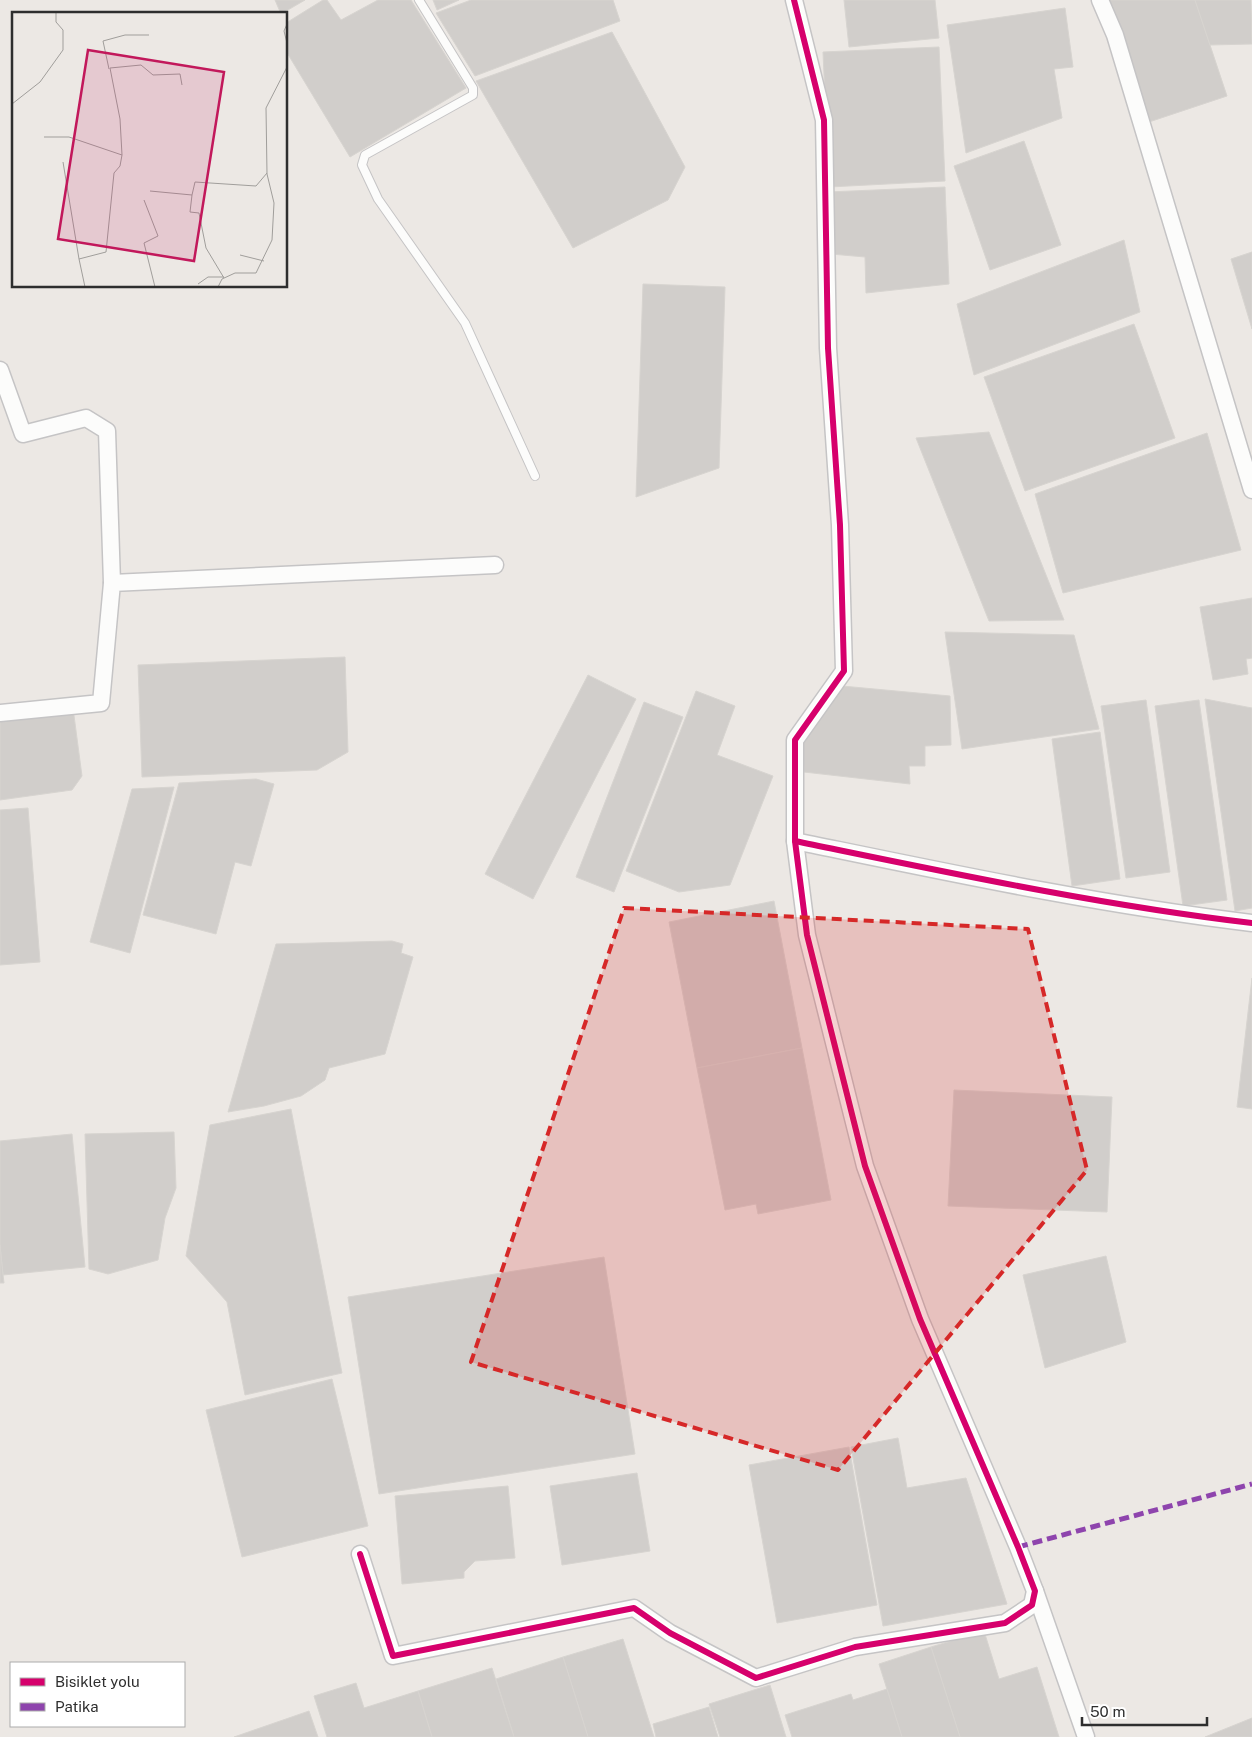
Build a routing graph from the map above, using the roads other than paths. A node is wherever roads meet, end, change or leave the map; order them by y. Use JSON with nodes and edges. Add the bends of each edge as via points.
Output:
{"nodes":[{"id":1,"x":419,"y":0,"type":"edge"},
{"id":2,"x":794,"y":0,"type":"edge"},
{"id":3,"x":1100,"y":0,"type":"edge"},
{"id":4,"x":0,"y":370,"type":"edge"},
{"id":5,"x":534,"y":476,"type":"dead end"},
{"id":6,"x":1252,"y":490,"type":"edge"},
{"id":7,"x":494,"y":565,"type":"dead end"},
{"id":8,"x":112,"y":583,"type":"junction"},
{"id":9,"x":0,"y":713,"type":"edge"},
{"id":10,"x":795,"y":841,"type":"junction"},
{"id":11,"x":1252,"y":923,"type":"edge"},
{"id":12,"x":360,"y":1554,"type":"dead end"},
{"id":13,"x":1035,"y":1591,"type":"junction"},
{"id":14,"x":1086,"y":1737,"type":"edge"}],
"edges":[{"from":1,"to":5,"type":"lane","via":[[473,88],[473,95],[365,155],[362,165],[378,199],[465,323]]},
{"from":2,"to":10,"type":"street","via":[[824,120],[828,348],[840,525],[844,671],[795,740]]},
{"from":3,"to":6,"type":"street","via":[[1116,35]]},
{"from":4,"to":8,"type":"street","via":[[23,434],[86,418],[108,431]]},
{"from":7,"to":8,"type":"street"},
{"from":8,"to":9,"type":"street","via":[[101,703]]},
{"from":10,"to":11,"type":"street","via":[[1177,914]]},
{"from":10,"to":13,"type":"street","via":[[806,935],[865,1166],[920,1319],[1006,1514]]},
{"from":12,"to":13,"type":"street","via":[[393,1656],[634,1608],[670,1633],[756,1678],[855,1647],[1005,1623],[1032,1605]]},
{"from":13,"to":14,"type":"street"}]}
